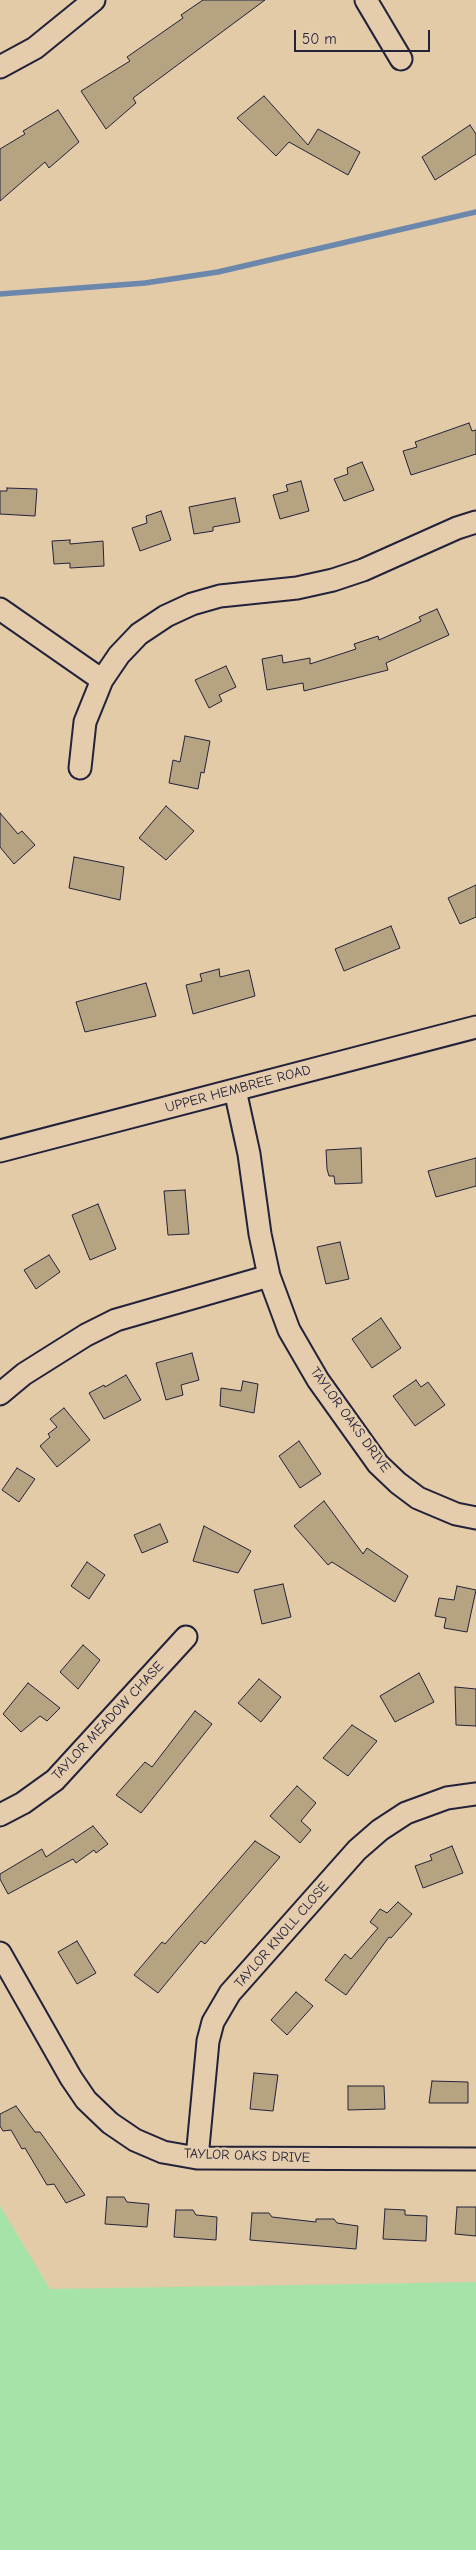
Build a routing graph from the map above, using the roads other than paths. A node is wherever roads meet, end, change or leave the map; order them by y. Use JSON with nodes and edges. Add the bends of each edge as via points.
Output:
{"nodes":[{"id":1,"x":94,"y":0,"type":"edge"},
{"id":2,"x":366,"y":0,"type":"edge"},
{"id":3,"x":401,"y":59,"type":"dead end"},
{"id":4,"x":0,"y":67,"type":"edge"},
{"id":5,"x":476,"y":522,"type":"edge"},
{"id":6,"x":0,"y":609,"type":"edge"},
{"id":7,"x":102,"y":680,"type":"junction"},
{"id":8,"x":80,"y":768,"type":"dead end"},
{"id":9,"x":476,"y":1027,"type":"edge"},
{"id":10,"x":235,"y":1090,"type":"junction"},
{"id":11,"x":0,"y":1151,"type":"edge"},
{"id":12,"x":269,"y":1276,"type":"junction"},
{"id":13,"x":0,"y":1394,"type":"edge"},
{"id":14,"x":476,"y":1518,"type":"edge"},
{"id":15,"x":186,"y":1637,"type":"dead end"},
{"id":16,"x":476,"y":1794,"type":"edge"},
{"id":17,"x":0,"y":1816,"type":"edge"},
{"id":18,"x":0,"y":1954,"type":"edge"},
{"id":19,"x":197,"y":2158,"type":"junction"},
{"id":20,"x":476,"y":2159,"type":"edge"}],
"edges":[{"from":1,"to":4,"type":"street","via":[[41,43]]},
{"from":2,"to":3,"type":"street"},
{"from":5,"to":7,"type":"street","via":[[333,580],[297,588],[220,596],[192,604],[139,634]]},
{"from":6,"to":7,"type":"street"},
{"from":7,"to":8,"type":"street","via":[[85,722]]},
{"from":9,"to":10,"type":"street","name":"UPPER HEMBREE ROAD"},
{"from":10,"to":11,"type":"street","name":"UPPER HEMBREE ROAD"},
{"from":10,"to":12,"type":"street","name":"TAYLOR OAKS DRIVE"},
{"from":12,"to":13,"type":"street","via":[[116,1320],[24,1374]]},
{"from":12,"to":14,"type":"street","name":"TAYLOR OAKS DRIVE","via":[[289,1330],[318,1380],[378,1464],[418,1498],[456,1514]]},
{"from":15,"to":17,"type":"street","name":"TAYLOR MEADOW CHASE","via":[[55,1780]]},
{"from":16,"to":19,"type":"street","name":"TAYLOR KNOLL CLOSE","via":[[439,1801],[406,1813],[380,1830],[357,1850],[230,1993],[208,2041]]},
{"from":18,"to":19,"type":"street","name":"TAYLOR OAKS DRIVE","via":[[86,2100],[110,2123],[135,2140],[163,2152]]},
{"from":19,"to":20,"type":"street","name":"TAYLOR OAKS DRIVE"}]}
